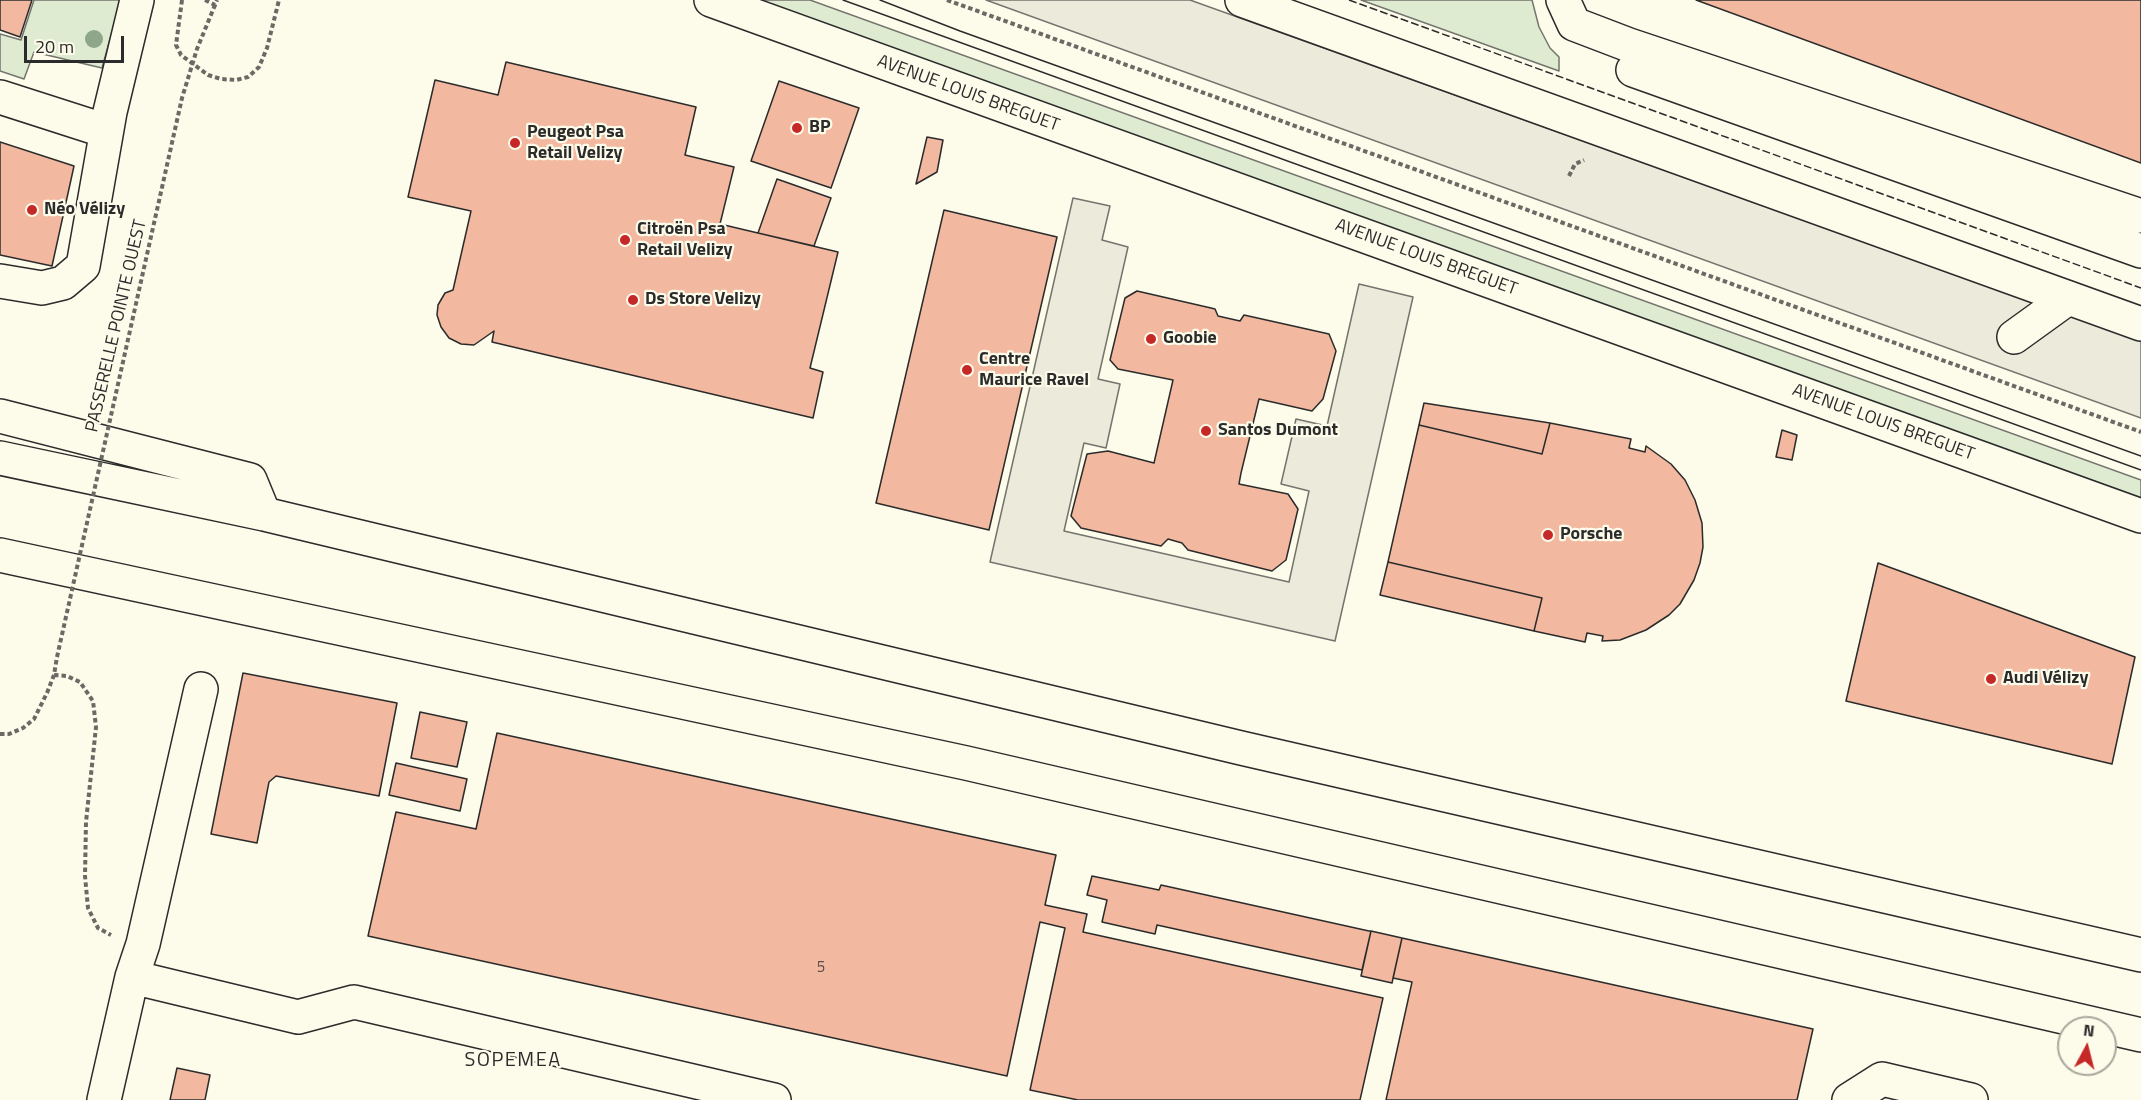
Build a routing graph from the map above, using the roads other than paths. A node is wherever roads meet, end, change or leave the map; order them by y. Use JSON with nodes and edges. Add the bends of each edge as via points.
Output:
{"nodes":[{"id":1,"x":137,"y":0,"type":"edge"},
{"id":2,"x":711,"y":0,"type":"edge"},
{"id":3,"x":1242,"y":0,"type":"edge"},
{"id":4,"x":1569,"y":12,"type":"edge"},
{"id":5,"x":0,"y":97,"type":"edge"},
{"id":6,"x":106,"y":131,"type":"junction"},
{"id":7,"x":2141,"y":216,"type":"edge"},
{"id":8,"x":2141,"y":251,"type":"edge"},
{"id":9,"x":0,"y":281,"type":"edge"},
{"id":10,"x":2068,"y":298,"type":"junction"},
{"id":11,"x":2141,"y":324,"type":"edge"},
{"id":12,"x":2014,"y":337,"type":"dead end"},
{"id":13,"x":0,"y":416,"type":"edge"},
{"id":14,"x":0,"y":458,"type":"edge"},
{"id":15,"x":264,"y":514,"type":"junction"},
{"id":16,"x":2141,"y":516,"type":"edge"},
{"id":17,"x":0,"y":555,"type":"edge"},
{"id":18,"x":201,"y":689,"type":"dead end"},
{"id":19,"x":2141,"y":955,"type":"edge"},
{"id":20,"x":132,"y":977,"type":"junction"},
{"id":21,"x":2141,"y":1035,"type":"edge"},
{"id":22,"x":104,"y":1100,"type":"edge"},
{"id":23,"x":774,"y":1100,"type":"edge"},
{"id":24,"x":1849,"y":1100,"type":"edge"},
{"id":25,"x":1971,"y":1100,"type":"edge"}],
"edges":[{"from":1,"to":6,"type":"main road"},
{"from":2,"to":16,"type":"main road","name":"AVENUE LOUIS BREGUET"},
{"from":3,"to":10,"type":"main road"},
{"from":4,"to":7,"type":"main road","via":[[1629,45]]},
{"from":4,"to":8,"type":"main road","via":[[1592,55]]},
{"from":5,"to":6,"type":"main road"},
{"from":6,"to":9,"type":"main road","via":[[83,266],[63,283],[42,288]]},
{"from":10,"to":11,"type":"main road"},
{"from":10,"to":12,"type":"main road"},
{"from":13,"to":15,"type":"main road","via":[[250,480]]},
{"from":14,"to":15,"type":"main road"},
{"from":15,"to":19,"type":"main road","via":[[1240,748]]},
{"from":17,"to":21,"type":"main road","via":[[966,763]]},
{"from":18,"to":20,"type":"main road","via":[[143,944]]},
{"from":20,"to":22,"type":"main road"},
{"from":20,"to":23,"type":"main road","via":[[298,1017],[354,1002]]},
{"from":24,"to":25,"type":"main road","via":[[1882,1079]]}]}
